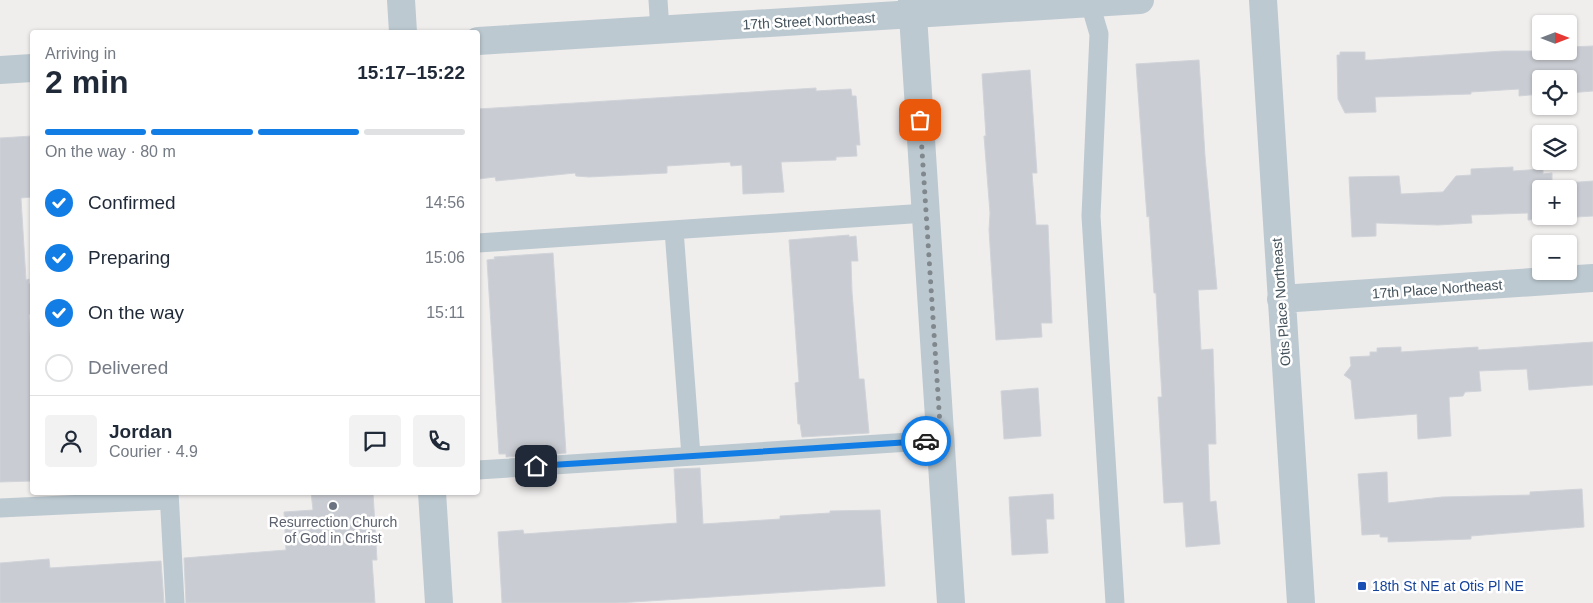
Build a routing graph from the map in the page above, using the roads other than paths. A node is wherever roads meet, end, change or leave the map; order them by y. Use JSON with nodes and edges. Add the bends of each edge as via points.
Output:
{"nodes":[{"id":1,"x":401,"y":0,"type":"edge"},
{"id":2,"x":658,"y":0,"type":"edge"},
{"id":3,"x":1140,"y":0,"type":"edge"},
{"id":4,"x":1264,"y":0,"type":"edge"},
{"id":5,"x":1090,"y":2,"type":"edge"},
{"id":6,"x":913,"y":7,"type":"edge"},
{"id":7,"x":403,"y":30,"type":"edge"},
{"id":8,"x":660,"y":30,"type":"junction"},
{"id":9,"x":480,"y":41,"type":"edge"},
{"id":10,"x":30,"y":68,"type":"edge"},
{"id":11,"x":0,"y":70,"type":"edge"},
{"id":12,"x":926,"y":213,"type":"junction"},
{"id":13,"x":674,"y":230,"type":"junction"},
{"id":14,"x":480,"y":243,"type":"edge"},
{"id":15,"x":1593,"y":278,"type":"edge"},
{"id":16,"x":1281,"y":299,"type":"junction"},
{"id":17,"x":941,"y":440,"type":"junction"},
{"id":18,"x":691,"y":456,"type":"junction"},
{"id":19,"x":480,"y":470,"type":"edge"},
{"id":20,"x":432,"y":495,"type":"edge"},
{"id":21,"x":169,"y":496,"type":"edge"},
{"id":22,"x":0,"y":508,"type":"edge"},
{"id":23,"x":175,"y":603,"type":"edge"},
{"id":24,"x":439,"y":603,"type":"edge"},
{"id":25,"x":951,"y":603,"type":"edge"},
{"id":26,"x":1115,"y":603,"type":"edge"},
{"id":27,"x":1301,"y":603,"type":"edge"}],
"edges":[{"from":1,"to":7,"type":"street"},
{"from":2,"to":8,"type":"lane"},
{"from":3,"to":5,"type":"street","name":"17th Street Northeast"},
{"from":4,"to":16,"type":"street","name":"Otis Place Northeast"},
{"from":5,"to":6,"type":"street","name":"17th Street Northeast"},
{"from":5,"to":26,"type":"lane","via":[[1099,34],[1091,216]]},
{"from":6,"to":8,"type":"street","name":"17th Street Northeast"},
{"from":6,"to":12,"type":"street"},
{"from":8,"to":9,"type":"street","name":"17th Street Northeast"},
{"from":10,"to":11,"type":"street"},
{"from":12,"to":13,"type":"lane"},
{"from":12,"to":17,"type":"street"},
{"from":13,"to":14,"type":"lane"},
{"from":13,"to":18,"type":"lane"},
{"from":15,"to":16,"type":"street","name":"17th Place Northeast"},
{"from":16,"to":27,"type":"street","name":"Otis Place Northeast"},
{"from":17,"to":18,"type":"lane"},
{"from":17,"to":25,"type":"street"},
{"from":18,"to":19,"type":"lane"},
{"from":20,"to":24,"type":"street"},
{"from":21,"to":22,"type":"lane"},
{"from":21,"to":23,"type":"lane"}]}
